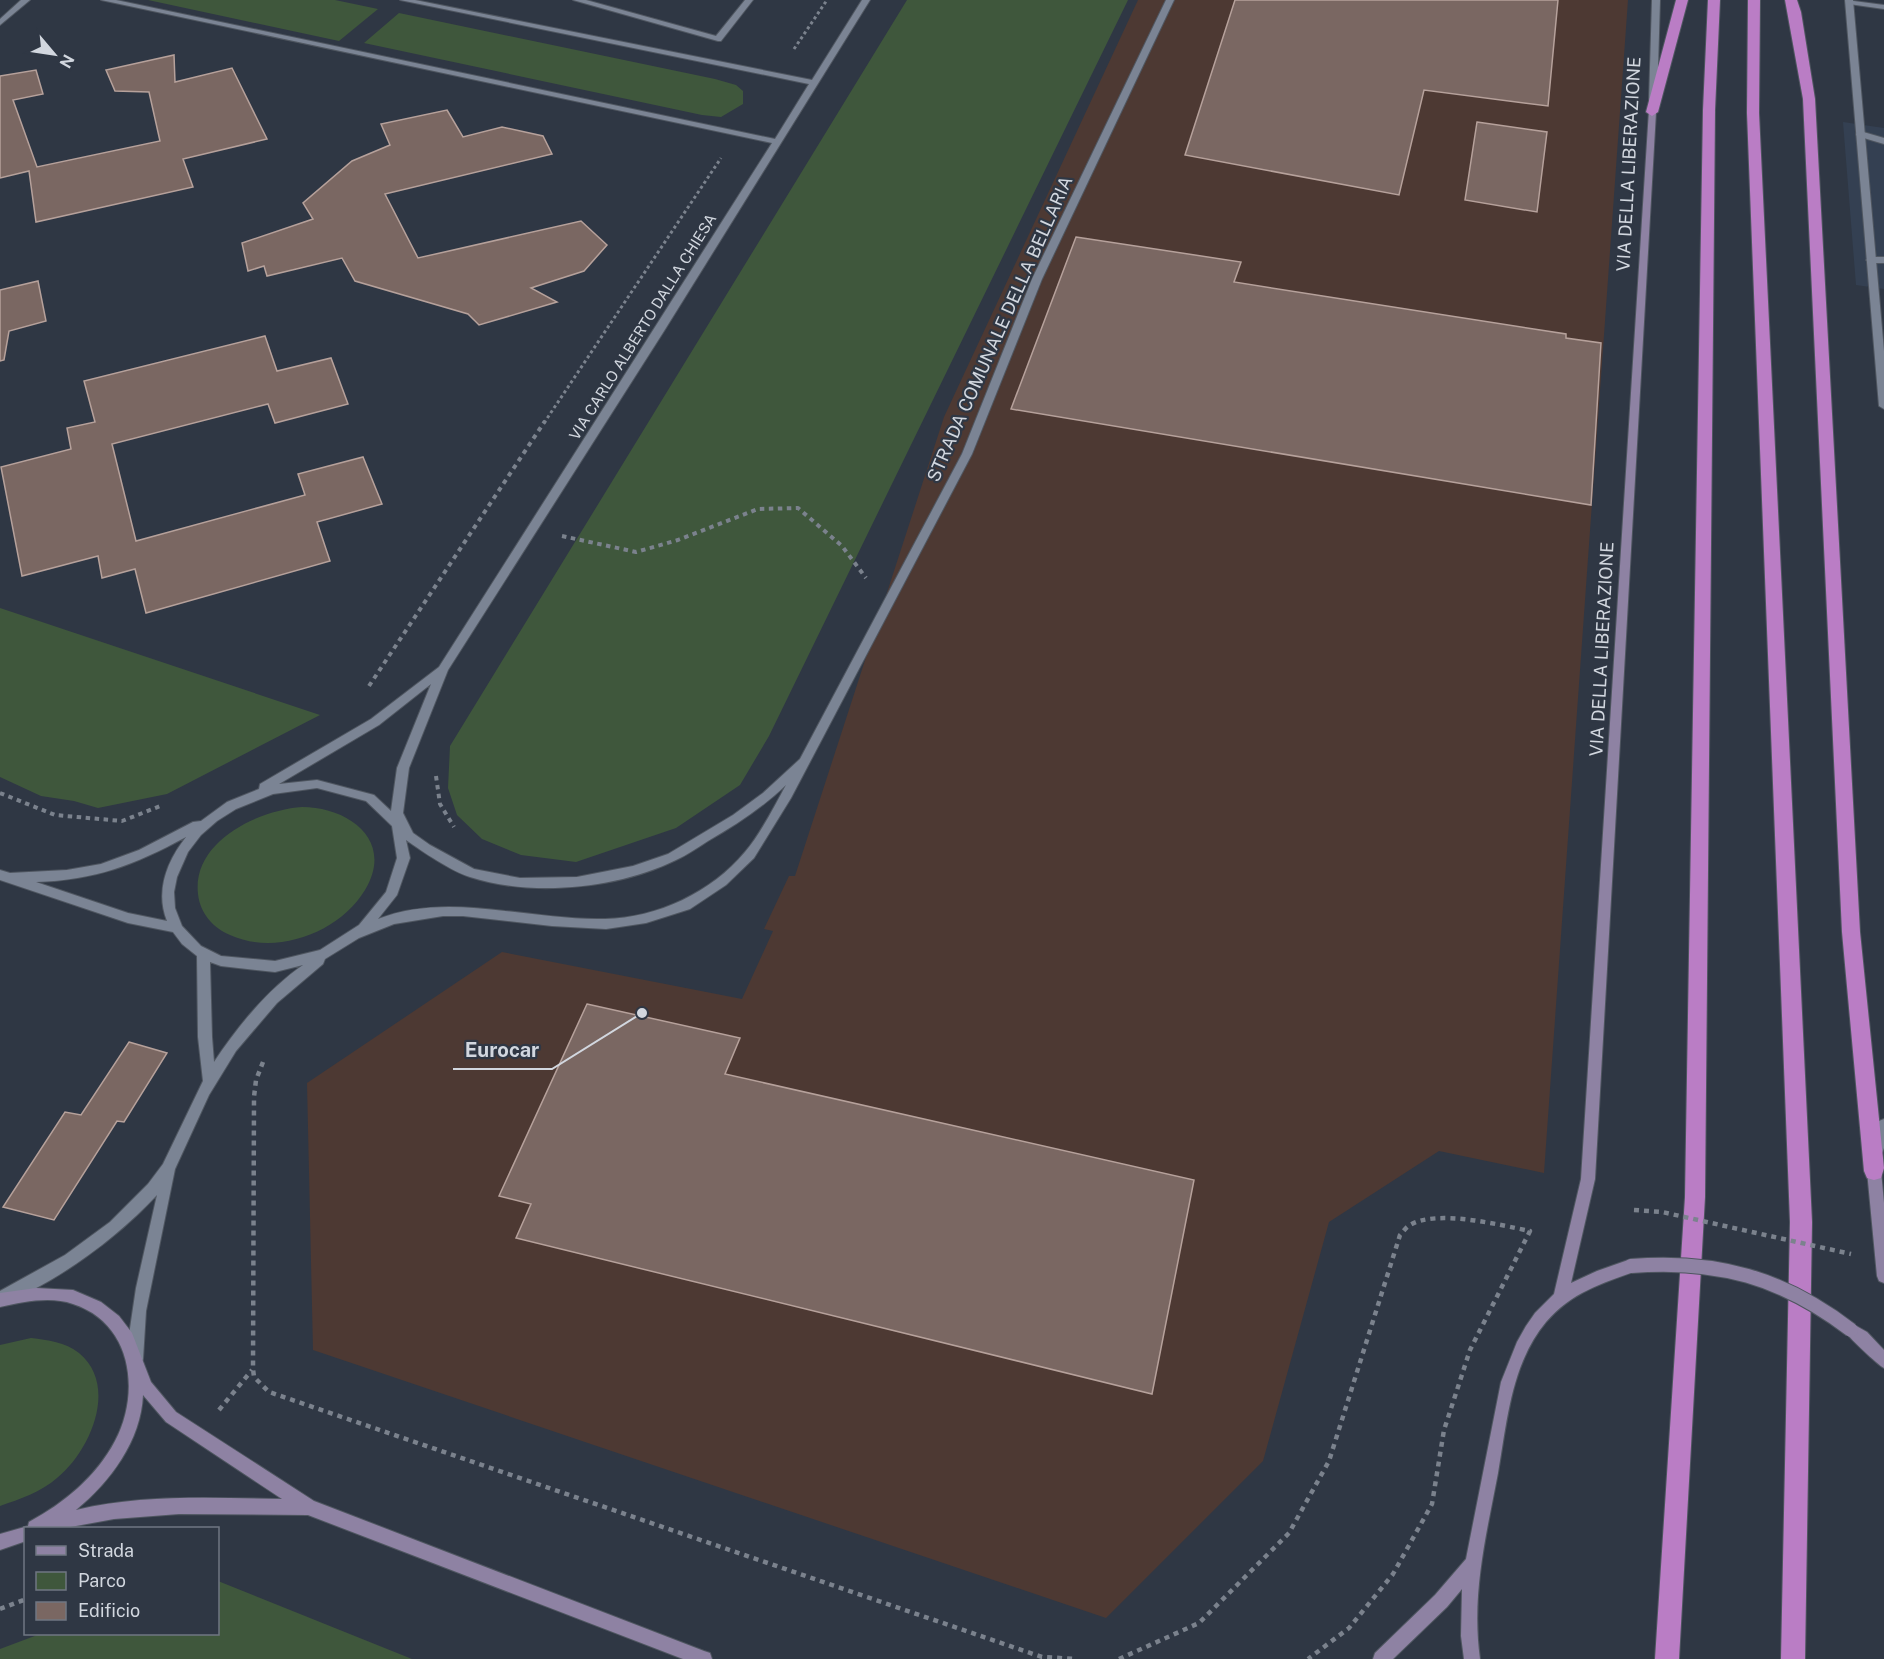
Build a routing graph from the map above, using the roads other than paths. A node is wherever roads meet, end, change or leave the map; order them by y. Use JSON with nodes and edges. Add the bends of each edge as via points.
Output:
{"nodes":[{"id":1,"x":26,"y":0,"type":"edge"},
{"id":2,"x":105,"y":0,"type":"edge"},
{"id":3,"x":404,"y":0,"type":"edge"},
{"id":4,"x":577,"y":0,"type":"edge"},
{"id":5,"x":749,"y":0,"type":"edge"},
{"id":6,"x":866,"y":0,"type":"edge"},
{"id":7,"x":1170,"y":0,"type":"edge"},
{"id":8,"x":1656,"y":0,"type":"edge"},
{"id":9,"x":1682,"y":0,"type":"edge"},
{"id":10,"x":1714,"y":0,"type":"edge"},
{"id":11,"x":1754,"y":0,"type":"edge"},
{"id":12,"x":1791,"y":0,"type":"edge"},
{"id":13,"x":1849,"y":1,"type":"edge"},
{"id":14,"x":1884,"y":7,"type":"edge"},
{"id":15,"x":0,"y":23,"type":"edge"},
{"id":16,"x":814,"y":83,"type":"junction"},
{"id":17,"x":1652,"y":112,"type":"junction"},
{"id":18,"x":1860,"y":134,"type":"junction"},
{"id":19,"x":1884,"y":141,"type":"edge"},
{"id":20,"x":777,"y":142,"type":"junction"},
{"id":21,"x":1871,"y":260,"type":"junction"},
{"id":22,"x":1884,"y":260,"type":"edge"},
{"id":23,"x":1880,"y":309,"type":"edge"},
{"id":24,"x":1884,"y":405,"type":"edge"},
{"id":25,"x":443,"y":669,"type":"junction"},
{"id":26,"x":802,"y":763,"type":"junction"},
{"id":27,"x":228,"y":807,"type":"junction"},
{"id":28,"x":6,"y":877,"type":"edge"},
{"id":29,"x":177,"y":928,"type":"junction"},
{"id":30,"x":359,"y":933,"type":"junction"},
{"id":31,"x":345,"y":943,"type":"junction"},
{"id":32,"x":203,"y":954,"type":"junction"},
{"id":33,"x":210,"y":1081,"type":"junction"},
{"id":34,"x":1884,"y":1125,"type":"edge"},
{"id":35,"x":168,"y":1168,"type":"junction"},
{"id":36,"x":1874,"y":1171,"type":"junction"},
{"id":37,"x":1884,"y":1276,"type":"edge"},
{"id":38,"x":1561,"y":1297,"type":"junction"},
{"id":39,"x":0,"y":1299,"type":"edge"},
{"id":40,"x":1884,"y":1361,"type":"edge"},
{"id":41,"x":136,"y":1362,"type":"junction"},
{"id":42,"x":309,"y":1507,"type":"junction"},
{"id":43,"x":37,"y":1527,"type":"edge"},
{"id":44,"x":39,"y":1527,"type":"edge"},
{"id":45,"x":24,"y":1534,"type":"edge"},
{"id":46,"x":2,"y":1541,"type":"edge"},
{"id":47,"x":1474,"y":1562,"type":"junction"},
{"id":48,"x":704,"y":1659,"type":"edge"},
{"id":49,"x":1382,"y":1659,"type":"edge"},
{"id":50,"x":1472,"y":1659,"type":"edge"},
{"id":51,"x":1667,"y":1659,"type":"edge"},
{"id":52,"x":1793,"y":1659,"type":"edge"}],
"edges":[{"from":1,"to":15,"type":"street"},
{"from":2,"to":20,"type":"street"},
{"from":3,"to":16,"type":"street"},
{"from":4,"to":5,"type":"street","via":[[718,39]]},
{"from":6,"to":16,"type":"street","name":"VIA CARLO ALBERTO DALLA CHIESA"},
{"from":7,"to":26,"type":"street","name":"STRADA COMUNALE DELLA BELLARIA","via":[[1037,279],[967,454]]},
{"from":8,"to":17,"type":"street","name":"VIA DELLA LIBERAZIONE"},
{"from":9,"to":17,"type":"highway"},
{"from":10,"to":51,"type":"highway","via":[[1695,1197]]},
{"from":11,"to":52,"type":"highway","via":[[1753,125],[1801,1222]]},
{"from":12,"to":36,"type":"highway","via":[[1809,99],[1851,932]]},
{"from":13,"to":14,"type":"street"},
{"from":13,"to":18,"type":"street"},
{"from":16,"to":20,"type":"street","name":"VIA CARLO ALBERTO DALLA CHIESA"},
{"from":17,"to":38,"type":"street","name":"VIA DELLA LIBERAZIONE","via":[[1588,1179]]},
{"from":18,"to":19,"type":"street"},
{"from":18,"to":21,"type":"street"},
{"from":20,"to":25,"type":"street","name":"VIA CARLO ALBERTO DALLA CHIESA"},
{"from":21,"to":22,"type":"street"},
{"from":21,"to":23,"type":"street"},
{"from":23,"to":24,"type":"street"},
{"from":25,"to":26,"type":"street","name":"VIA CARLO ALBERTO DALLA CHIESA","via":[[403,768],[397,813],[410,836],[482,877],[540,884],[596,880],[653,865],[688,848],[767,796]]},
{"from":25,"to":27,"type":"street","name":"VIA CARLO ALBERTO DALLA CHIESA","via":[[375,722]]},
{"from":26,"to":30,"type":"street","via":[[750,855],[722,882],[666,913],[606,924],[443,911],[392,919]]},
{"from":27,"to":28,"type":"street","via":[[149,852],[107,867],[84,873]]},
{"from":27,"to":29,"type":"street","via":[[191,838],[175,864],[167,901]]},
{"from":27,"to":30,"type":"street","via":[[275,788],[317,784],[355,792],[384,810],[403,842],[402,873],[384,908]]},
{"from":28,"to":29,"type":"street","via":[[128,918]]},
{"from":29,"to":32,"type":"street"},
{"from":30,"to":31,"type":"street"},
{"from":31,"to":32,"type":"street","via":[[305,960],[262,967],[234,965]]},
{"from":31,"to":33,"type":"street","via":[[307,968],[277,995]]},
{"from":32,"to":33,"type":"street"},
{"from":33,"to":35,"type":"street"},
{"from":34,"to":36,"type":"street"},
{"from":35,"to":39,"type":"street","via":[[127,1215],[93,1244]]},
{"from":35,"to":41,"type":"street","via":[[140,1302]]},
{"from":36,"to":37,"type":"street"},
{"from":38,"to":40,"type":"street","bridge":true,"via":[[1603,1273],[1631,1266],[1682,1262],[1704,1265],[1800,1295],[1862,1337]]},
{"from":38,"to":47,"type":"street","via":[[1531,1329],[1507,1385]]},
{"from":39,"to":41,"type":"street","via":[[46,1294],[87,1303],[104,1312],[122,1330]]},
{"from":41,"to":42,"type":"street","via":[[146,1387],[171,1417]]},
{"from":41,"to":43,"type":"street","via":[[136,1398],[120,1446],[86,1492]]},
{"from":42,"to":44,"type":"street","via":[[128,1509]]},
{"from":42,"to":48,"type":"street"},
{"from":45,"to":46,"type":"street"},
{"from":47,"to":49,"type":"street"},
{"from":47,"to":50,"type":"street","via":[[1468,1608]]}]}
